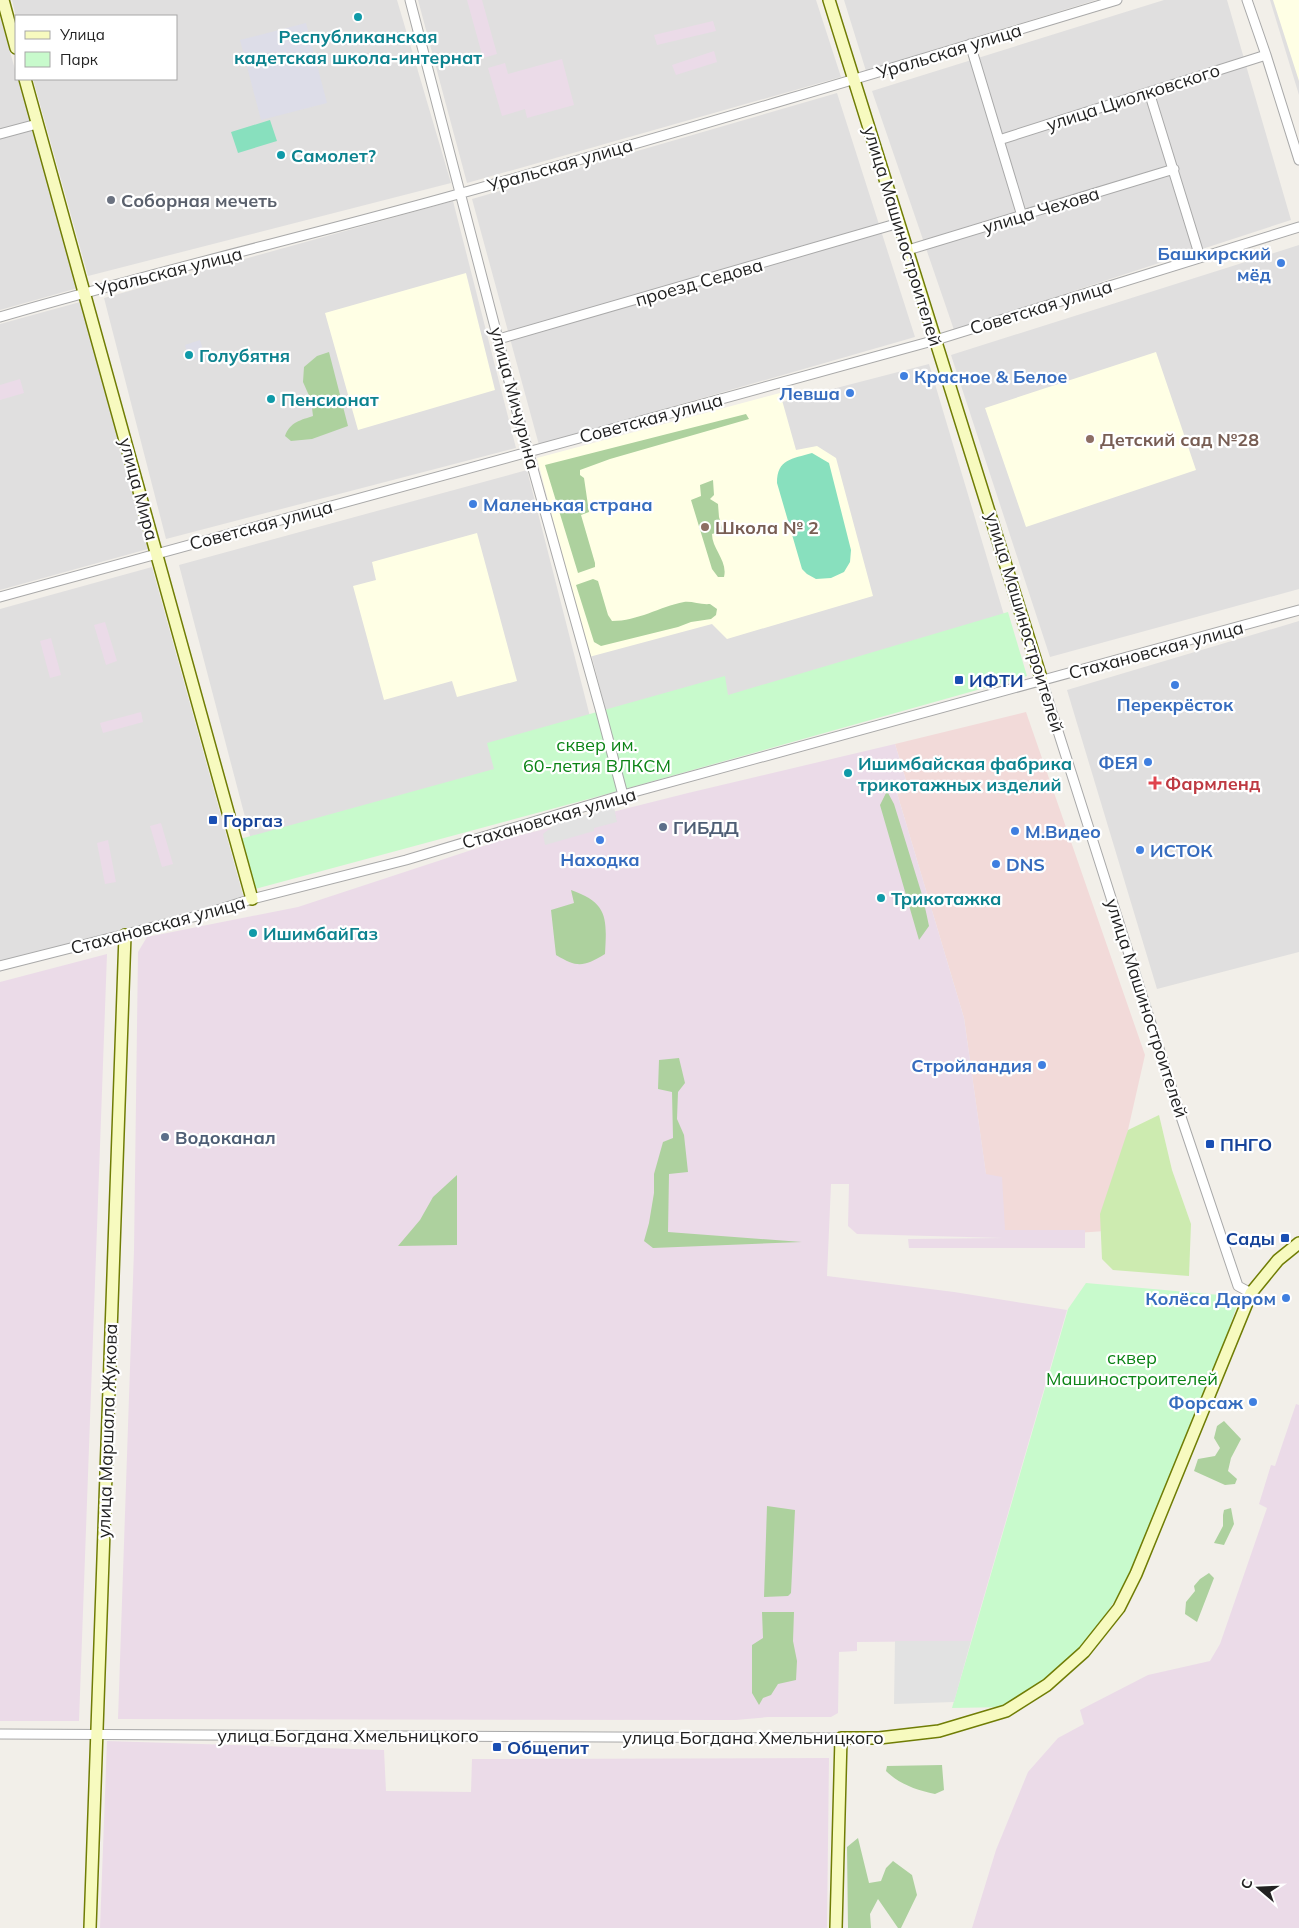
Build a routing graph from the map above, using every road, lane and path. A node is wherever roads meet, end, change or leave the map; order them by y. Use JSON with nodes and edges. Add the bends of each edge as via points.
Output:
{"nodes":[{"id":1,"x":4,"y":0,"type":"edge"},
{"id":2,"x":410,"y":0,"type":"edge"},
{"id":3,"x":829,"y":0,"type":"edge"},
{"id":4,"x":1116,"y":0,"type":"edge"},
{"id":5,"x":1247,"y":0,"type":"edge"},
{"id":6,"x":15,"y":44,"type":"edge"},
{"id":7,"x":970,"y":44,"type":"junction"},
{"id":8,"x":1266,"y":55,"type":"junction"},
{"id":9,"x":24,"y":80,"type":"edge"},
{"id":10,"x":854,"y":80,"type":"junction"},
{"id":11,"x":1149,"y":92,"type":"junction"},
{"id":12,"x":37,"y":124,"type":"junction"},
{"id":13,"x":0,"y":134,"type":"edge"},
{"id":14,"x":999,"y":140,"type":"junction"},
{"id":15,"x":1299,"y":160,"type":"edge"},
{"id":16,"x":1174,"y":170,"type":"junction"},
{"id":17,"x":462,"y":193,"type":"junction"},
{"id":18,"x":1022,"y":216,"type":"junction"},
{"id":19,"x":899,"y":223,"type":"junction"},
{"id":20,"x":1299,"y":227,"type":"edge"},
{"id":21,"x":908,"y":250,"type":"junction"},
{"id":22,"x":1200,"y":257,"type":"junction"},
{"id":23,"x":85,"y":292,"type":"junction"},
{"id":24,"x":0,"y":317,"type":"edge"},
{"id":25,"x":499,"y":339,"type":"junction"},
{"id":26,"x":936,"y":340,"type":"junction"},
{"id":27,"x":528,"y":452,"type":"junction"},
{"id":28,"x":156,"y":553,"type":"junction"},
{"id":29,"x":0,"y":597,"type":"edge"},
{"id":30,"x":1299,"y":610,"type":"edge"},
{"id":31,"x":1042,"y":681,"type":"junction"},
{"id":32,"x":623,"y":795,"type":"junction"},
{"id":33,"x":252,"y":899,"type":"junction"},
{"id":34,"x":125,"y":935,"type":"junction"},
{"id":35,"x":0,"y":966,"type":"edge"},
{"id":36,"x":1299,"y":1243,"type":"edge"},
{"id":37,"x":1251,"y":1292,"type":"junction"},
{"id":38,"x":0,"y":1734,"type":"edge"},
{"id":39,"x":96,"y":1734,"type":"junction"},
{"id":40,"x":841,"y":1738,"type":"junction"},
{"id":41,"x":90,"y":1928,"type":"edge"},
{"id":42,"x":836,"y":1928,"type":"edge"}],
"edges":[{"from":1,"to":6,"type":"street"},
{"from":2,"to":17,"type":"street","name":"улица Мичурина"},
{"from":3,"to":10,"type":"street","name":"улица Машиностроителей"},
{"from":4,"to":7,"type":"street","name":"Уральская улица"},
{"from":5,"to":8,"type":"street"},
{"from":7,"to":10,"type":"street","name":"Уральская улица"},
{"from":7,"to":14,"type":"street"},
{"from":8,"to":11,"type":"street","name":"улица Циолковского"},
{"from":8,"to":15,"type":"street"},
{"from":9,"to":12,"type":"street","name":"улица Мира"},
{"from":10,"to":17,"type":"street","name":"Уральская улица"},
{"from":10,"to":19,"type":"street","name":"улица Машиностроителей"},
{"from":11,"to":14,"type":"street","name":"улица Циолковского"},
{"from":11,"to":16,"type":"street"},
{"from":12,"to":13,"type":"street"},
{"from":12,"to":23,"type":"street","name":"улица Мира"},
{"from":14,"to":18,"type":"street"},
{"from":16,"to":18,"type":"street","name":"улица Чехова"},
{"from":16,"to":22,"type":"street"},
{"from":17,"to":23,"type":"street","name":"Уральская улица"},
{"from":17,"to":25,"type":"street","name":"улица Мичурина"},
{"from":18,"to":21,"type":"street","name":"улица Чехова"},
{"from":19,"to":21,"type":"street","name":"улица Машиностроителей"},
{"from":19,"to":25,"type":"street","name":"проезд Седова"},
{"from":20,"to":22,"type":"street","name":"Советская улица"},
{"from":21,"to":26,"type":"street","name":"улица Машиностроителей"},
{"from":22,"to":26,"type":"street","name":"Советская улица"},
{"from":23,"to":24,"type":"street","name":"Уральская улица"},
{"from":23,"to":28,"type":"street","name":"улица Мира"},
{"from":25,"to":27,"type":"street","name":"улица Мичурина"},
{"from":26,"to":27,"type":"street","name":"Советская улица"},
{"from":26,"to":31,"type":"street","name":"улица Машиностроителей"},
{"from":27,"to":28,"type":"street","name":"Советская улица"},
{"from":27,"to":32,"type":"street","name":"улица Мичурина"},
{"from":28,"to":29,"type":"street","name":"Советская улица"},
{"from":28,"to":33,"type":"street","name":"улица Мира"},
{"from":30,"to":31,"type":"street","name":"Стахановская улица"},
{"from":31,"to":32,"type":"street","name":"Стахановская улица"},
{"from":31,"to":37,"type":"street","name":"улица Машиностроителей","via":[[1238,1286]]},
{"from":32,"to":33,"type":"street","name":"Стахановская улица","via":[[406,860]]},
{"from":33,"to":34,"type":"street","name":"Стахановская улица"},
{"from":34,"to":35,"type":"street","name":"Стахановская улица"},
{"from":34,"to":39,"type":"street","name":"улица Маршала Жукова"},
{"from":36,"to":37,"type":"street","name":"улица Богдана Хмельницкого","via":[[1278,1260]]},
{"from":37,"to":40,"type":"street","name":"улица Богдана Хмельницкого","via":[[1136,1574],[1119,1608],[1084,1652],[1047,1685],[1006,1712],[939,1730],[879,1738]]},
{"from":38,"to":39,"type":"street","name":"улица Богдана Хмельницкого"},
{"from":39,"to":40,"type":"street","name":"улица Богдана Хмельницкого"},
{"from":39,"to":41,"type":"street","name":"улица Маршала Жукова"},
{"from":40,"to":42,"type":"street"}]}
